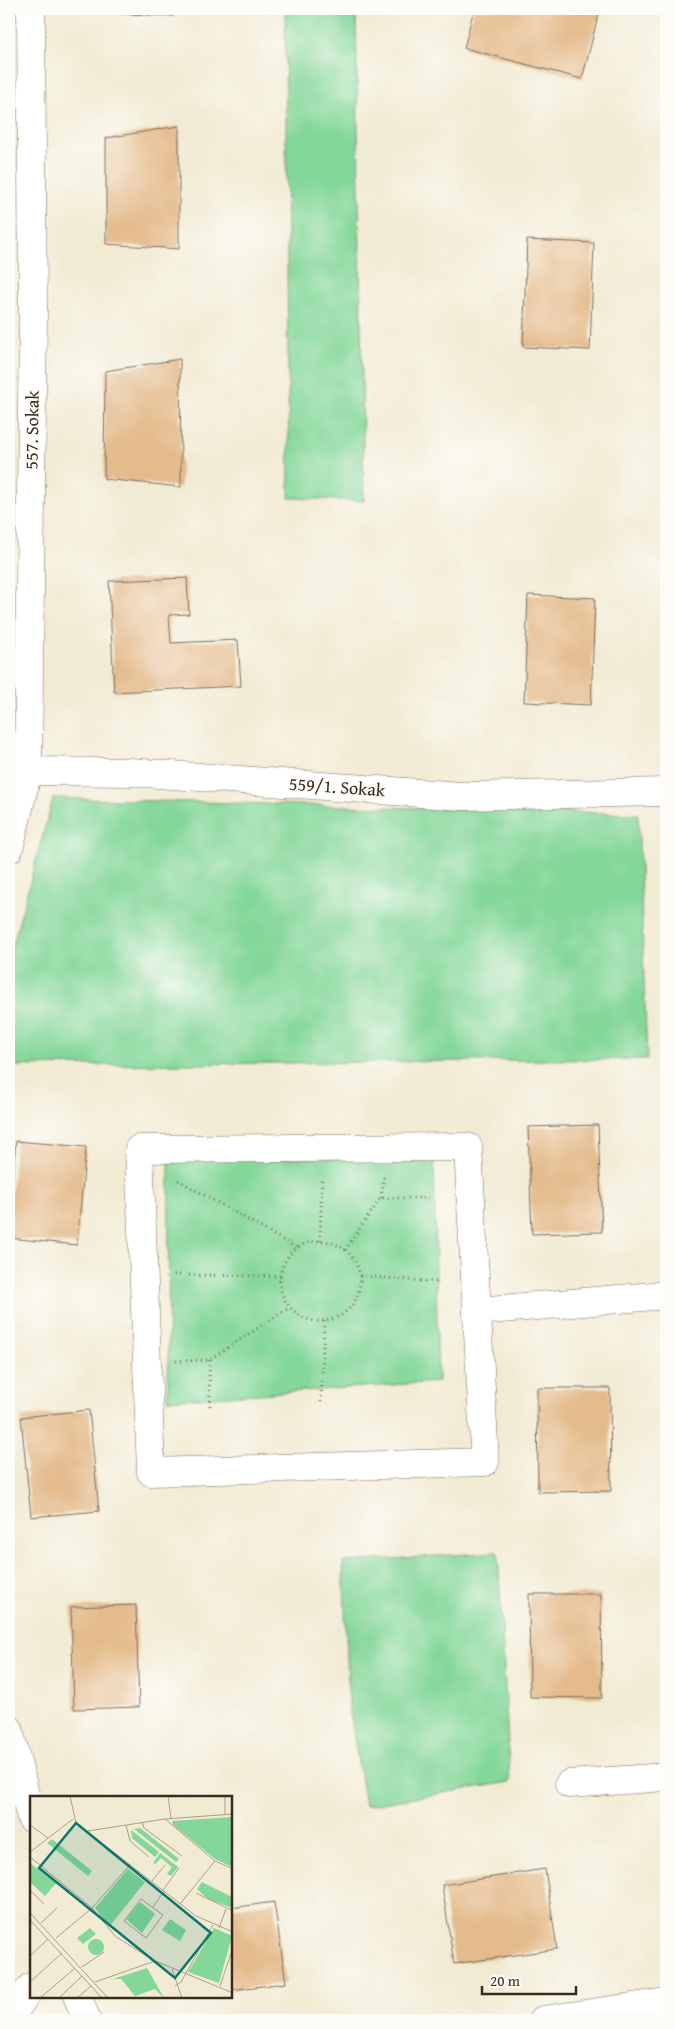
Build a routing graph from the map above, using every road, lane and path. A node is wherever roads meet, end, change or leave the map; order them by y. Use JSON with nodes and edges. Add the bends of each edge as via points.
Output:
{"nodes":[{"id":1,"x":31,"y":9,"type":"edge"},
{"id":2,"x":18,"y":770,"type":"edge"},
{"id":3,"x":666,"y":792,"type":"edge"},
{"id":4,"x":9,"y":849,"type":"edge"},
{"id":5,"x":322,"y":1174,"type":"dead end"},
{"id":6,"x":172,"y":1176,"type":"dead end"},
{"id":7,"x":431,"y":1198,"type":"dead end"},
{"id":8,"x":320,"y":1241,"type":"junction"},
{"id":9,"x":297,"y":1248,"type":"junction"},
{"id":10,"x":345,"y":1250,"type":"junction"},
{"id":11,"x":172,"y":1275,"type":"dead end"},
{"id":12,"x":280,"y":1276,"type":"junction"},
{"id":13,"x":360,"y":1276,"type":"junction"},
{"id":14,"x":436,"y":1282,"type":"dead end"},
{"id":15,"x":666,"y":1295,"type":"edge"},
{"id":16,"x":290,"y":1307,"type":"junction"},
{"id":17,"x":477,"y":1311,"type":"junction"},
{"id":18,"x":324,"y":1321,"type":"junction"},
{"id":19,"x":321,"y":1402,"type":"dead end"},
{"id":20,"x":210,"y":1408,"type":"dead end"},
{"id":21,"x":9,"y":1729,"type":"edge"},
{"id":22,"x":666,"y":1777,"type":"edge"},
{"id":23,"x":569,"y":1784,"type":"dead end"},
{"id":24,"x":30,"y":1814,"type":"edge"},
{"id":25,"x":30,"y":1988,"type":"edge"},
{"id":26,"x":78,"y":1999,"type":"edge"},
{"id":27,"x":666,"y":2002,"type":"edge"},
{"id":28,"x":9,"y":2019,"type":"edge"},
{"id":29,"x":87,"y":2020,"type":"edge"},
{"id":30,"x":543,"y":2020,"type":"edge"}],
"edges":[{"from":1,"to":2,"type":"street","name":"557. Sokak","via":[[33,313]]},
{"from":2,"to":3,"type":"street","name":"559/1. Sokak","via":[[130,772],[461,796]]},
{"from":2,"to":4,"type":"street","name":"557. Sokak"},
{"from":5,"to":8,"type":"path"},
{"from":6,"to":9,"type":"path"},
{"from":7,"to":10,"type":"path","via":[[381,1198]]},
{"from":8,"to":9,"type":"path"},
{"from":8,"to":10,"type":"path"},
{"from":9,"to":12,"type":"path","via":[[288,1257]]},
{"from":10,"to":13,"type":"path","via":[[356,1264]]},
{"from":11,"to":12,"type":"path"},
{"from":12,"to":16,"type":"path","via":[[283,1296]]},
{"from":13,"to":14,"type":"path"},
{"from":13,"to":18,"type":"path","via":[[355,1301],[347,1311]]},
{"from":15,"to":17,"type":"street"},
{"from":16,"to":18,"type":"path","via":[[311,1320]]},
{"from":16,"to":20,"type":"path","via":[[209,1360]]},
{"from":17,"to":17,"type":"street","via":[[485,1462],[151,1472],[139,1149],[468,1147]]},
{"from":18,"to":19,"type":"path"},
{"from":21,"to":24,"type":"street"},
{"from":22,"to":23,"type":"street"},
{"from":25,"to":28,"type":"street"},
{"from":26,"to":29,"type":"street"},
{"from":27,"to":30,"type":"street"}]}
